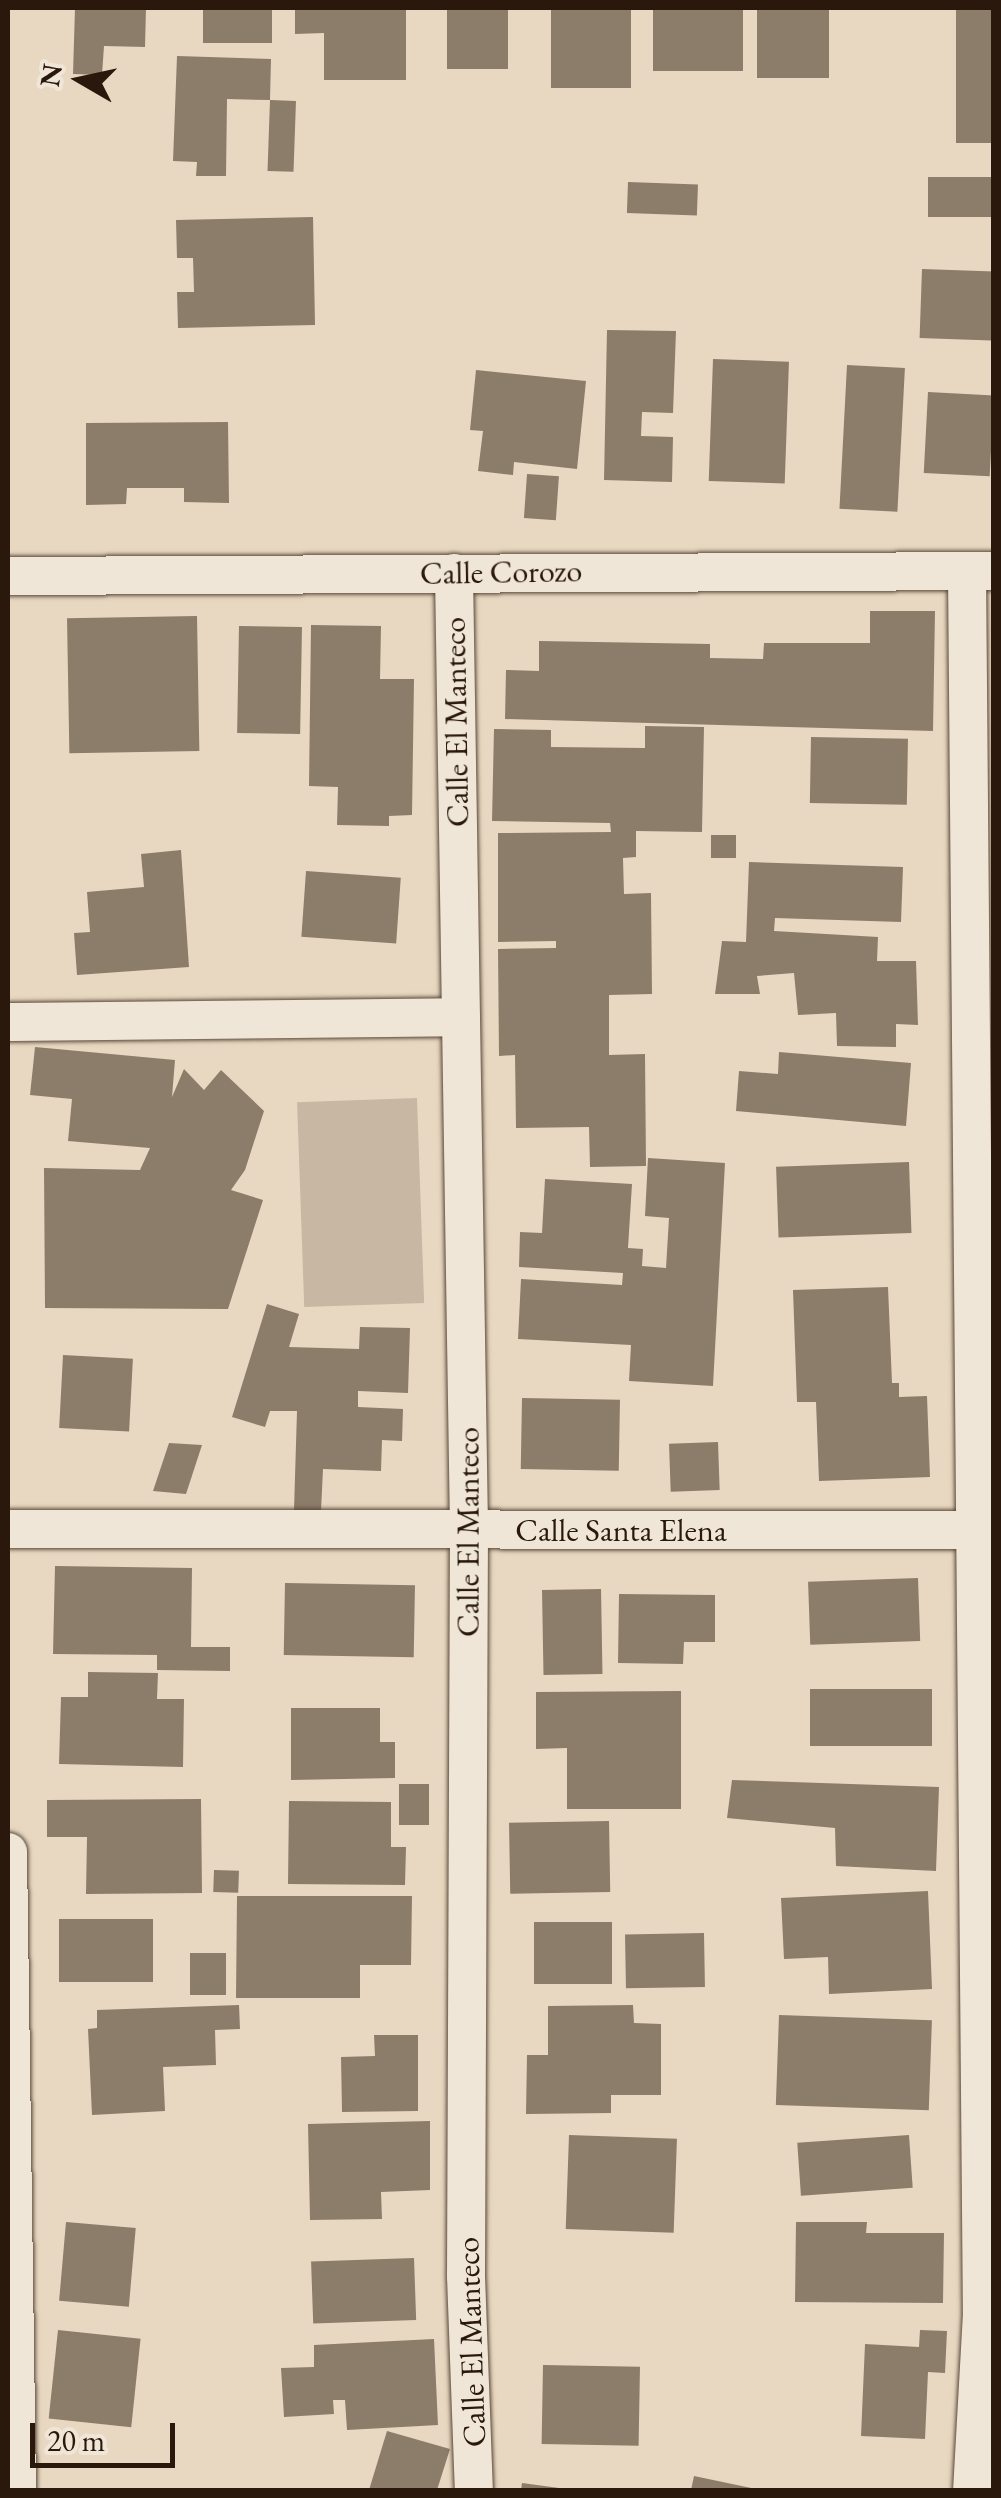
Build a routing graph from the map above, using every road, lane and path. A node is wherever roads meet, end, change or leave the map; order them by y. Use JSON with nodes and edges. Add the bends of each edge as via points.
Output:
{"nodes":[{"id":1,"x":980,"y":571,"type":"edge"},
{"id":2,"x":454,"y":572,"type":"junction"},
{"id":3,"x":8,"y":576,"type":"edge"},
{"id":4,"x":461,"y":1018,"type":"junction"},
{"id":5,"x":8,"y":1022,"type":"edge"},
{"id":6,"x":8,"y":1529,"type":"edge"},
{"id":7,"x":469,"y":1530,"type":"junction"},
{"id":8,"x":986,"y":1530,"type":"edge"},
{"id":9,"x":8,"y":1852,"type":"edge"},
{"id":10,"x":10,"y":2245,"type":"edge"},
{"id":11,"x":985,"y":2406,"type":"edge"},
{"id":12,"x":24,"y":2489,"type":"edge"},
{"id":13,"x":474,"y":2490,"type":"edge"},
{"id":14,"x":972,"y":2490,"type":"edge"}],
"edges":[{"from":1,"to":2,"type":"street","name":"Calle Corozo"},
{"from":1,"to":8,"type":"street"},
{"from":2,"to":3,"type":"street","name":"Calle Corozo"},
{"from":2,"to":4,"type":"street","name":"Calle El Manteco"},
{"from":4,"to":5,"type":"street"},
{"from":4,"to":7,"type":"street","name":"Calle El Manteco"},
{"from":6,"to":7,"type":"street","name":"Calle Santa Elena"},
{"from":7,"to":8,"type":"street","name":"Calle Santa Elena"},
{"from":7,"to":13,"type":"street","name":"Calle El Manteco","via":[[466,2276]]},
{"from":8,"to":11,"type":"street"},
{"from":9,"to":10,"type":"street"},
{"from":10,"to":12,"type":"street"},
{"from":11,"to":14,"type":"street"}]}
